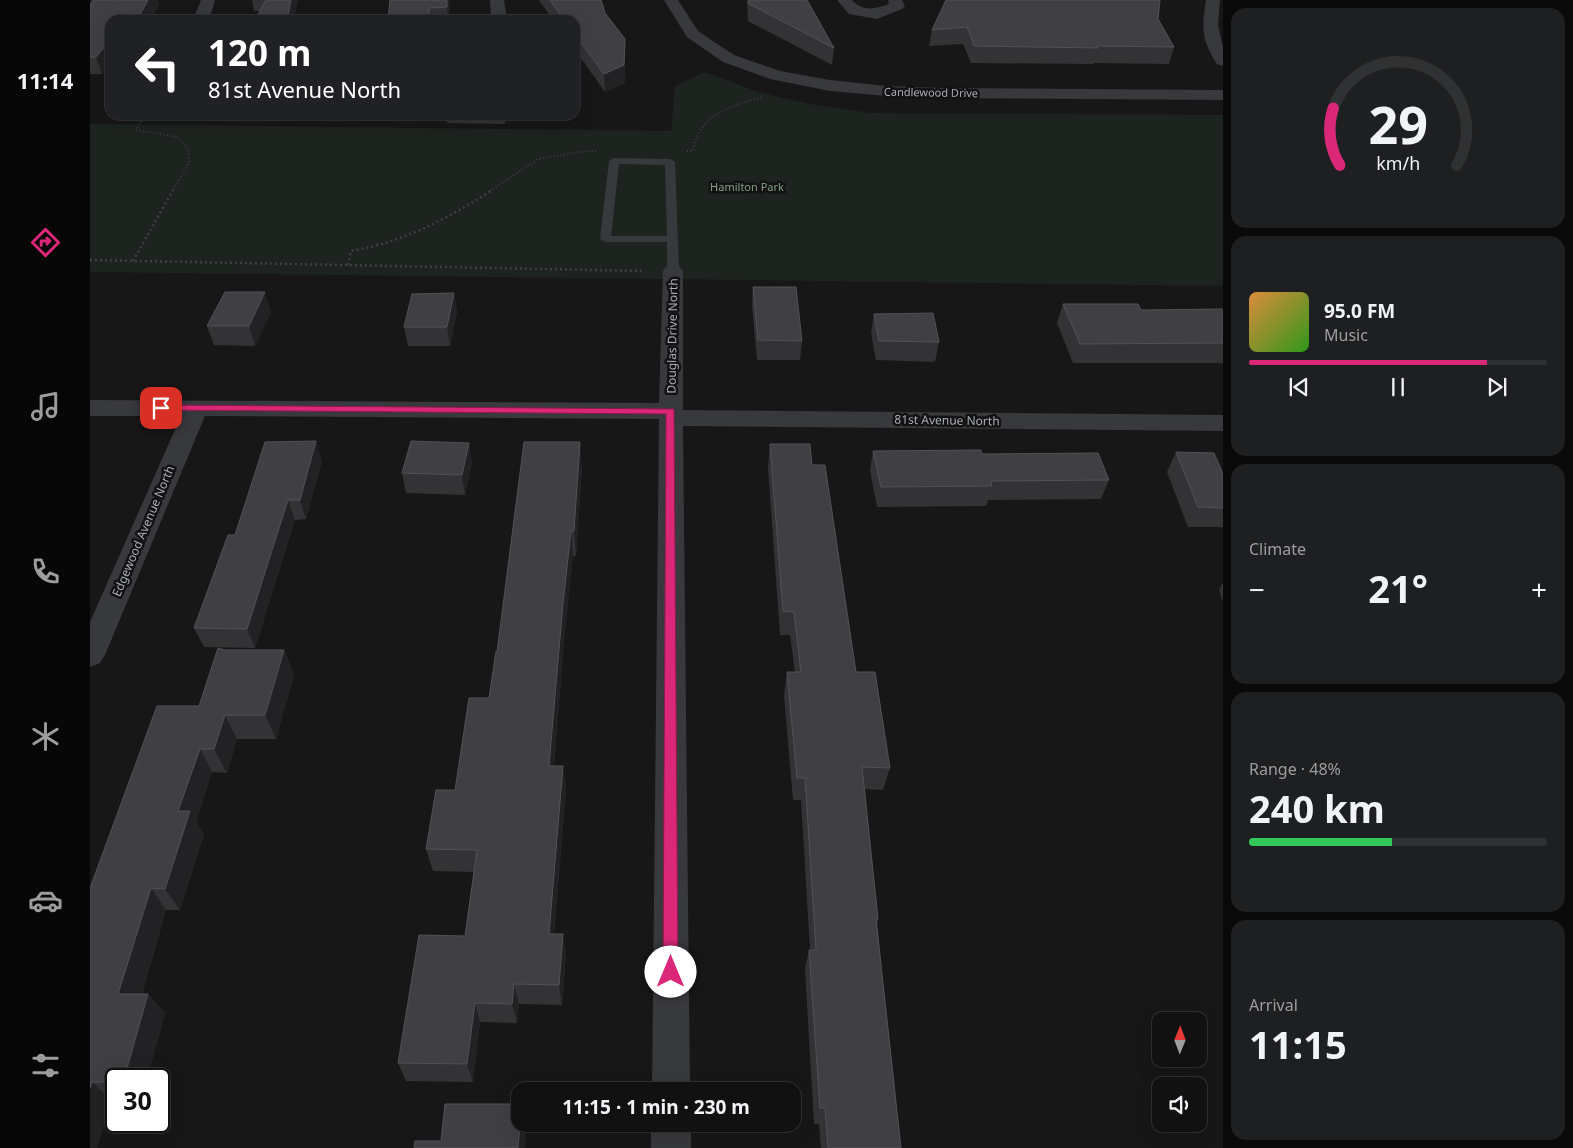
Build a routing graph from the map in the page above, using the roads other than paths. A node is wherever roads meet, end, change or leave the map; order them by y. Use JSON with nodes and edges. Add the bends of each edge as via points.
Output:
{"nodes":[{"id":1,"x":208,"y":0,"type":"edge"},
{"id":2,"x":497,"y":0,"type":"edge"},
{"id":3,"x":672,"y":0,"type":"edge"},
{"id":4,"x":844,"y":0,"type":"edge"},
{"id":5,"x":895,"y":0,"type":"edge"},
{"id":6,"x":1213,"y":0,"type":"edge"},
{"id":7,"x":203,"y":15,"type":"edge"},
{"id":8,"x":498,"y":15,"type":"edge"},
{"id":9,"x":1223,"y":60,"type":"edge"},
{"id":10,"x":1223,"y":95,"type":"edge"},
{"id":11,"x":672,"y":239,"type":"junction"},
{"id":12,"x":673,"y":272,"type":"joint"},
{"id":13,"x":90,"y":408,"type":"edge"},
{"id":14,"x":197,"y":408,"type":"junction"},
{"id":15,"x":671,"y":414,"type":"junction"},
{"id":16,"x":1223,"y":423,"type":"edge"},
{"id":17,"x":90,"y":654,"type":"edge"},
{"id":18,"x":671,"y":1082,"type":"edge"},
{"id":19,"x":671,"y":1132,"type":"edge"},
{"id":20,"x":671,"y":1148,"type":"edge"}],
"edges":[{"from":1,"to":7,"type":"street"},
{"from":2,"to":8,"type":"street"},
{"from":3,"to":10,"type":"street","name":"Candlewood Drive","via":[[676,16],[689,32],[710,48],[765,72],[825,85],[911,92]]},
{"from":4,"to":5,"type":"street","via":[[854,11],[877,14],[896,6]]},
{"from":6,"to":9,"type":"street","via":[[1209,29],[1213,45]]},
{"from":11,"to":11,"type":"lane","via":[[670,162],[614,161],[605,238]]},
{"from":11,"to":12,"type":"lane"},
{"from":12,"to":15,"type":"street","name":"Douglas Drive North"},
{"from":13,"to":14,"type":"street","name":"81st Avenue North"},
{"from":14,"to":15,"type":"street","name":"81st Avenue North"},
{"from":14,"to":17,"type":"street","name":"Edgewood Avenue North"},
{"from":15,"to":16,"type":"street","name":"81st Avenue North"},
{"from":15,"to":18,"type":"street","name":"Douglas Drive North"},
{"from":19,"to":20,"type":"street"}]}
